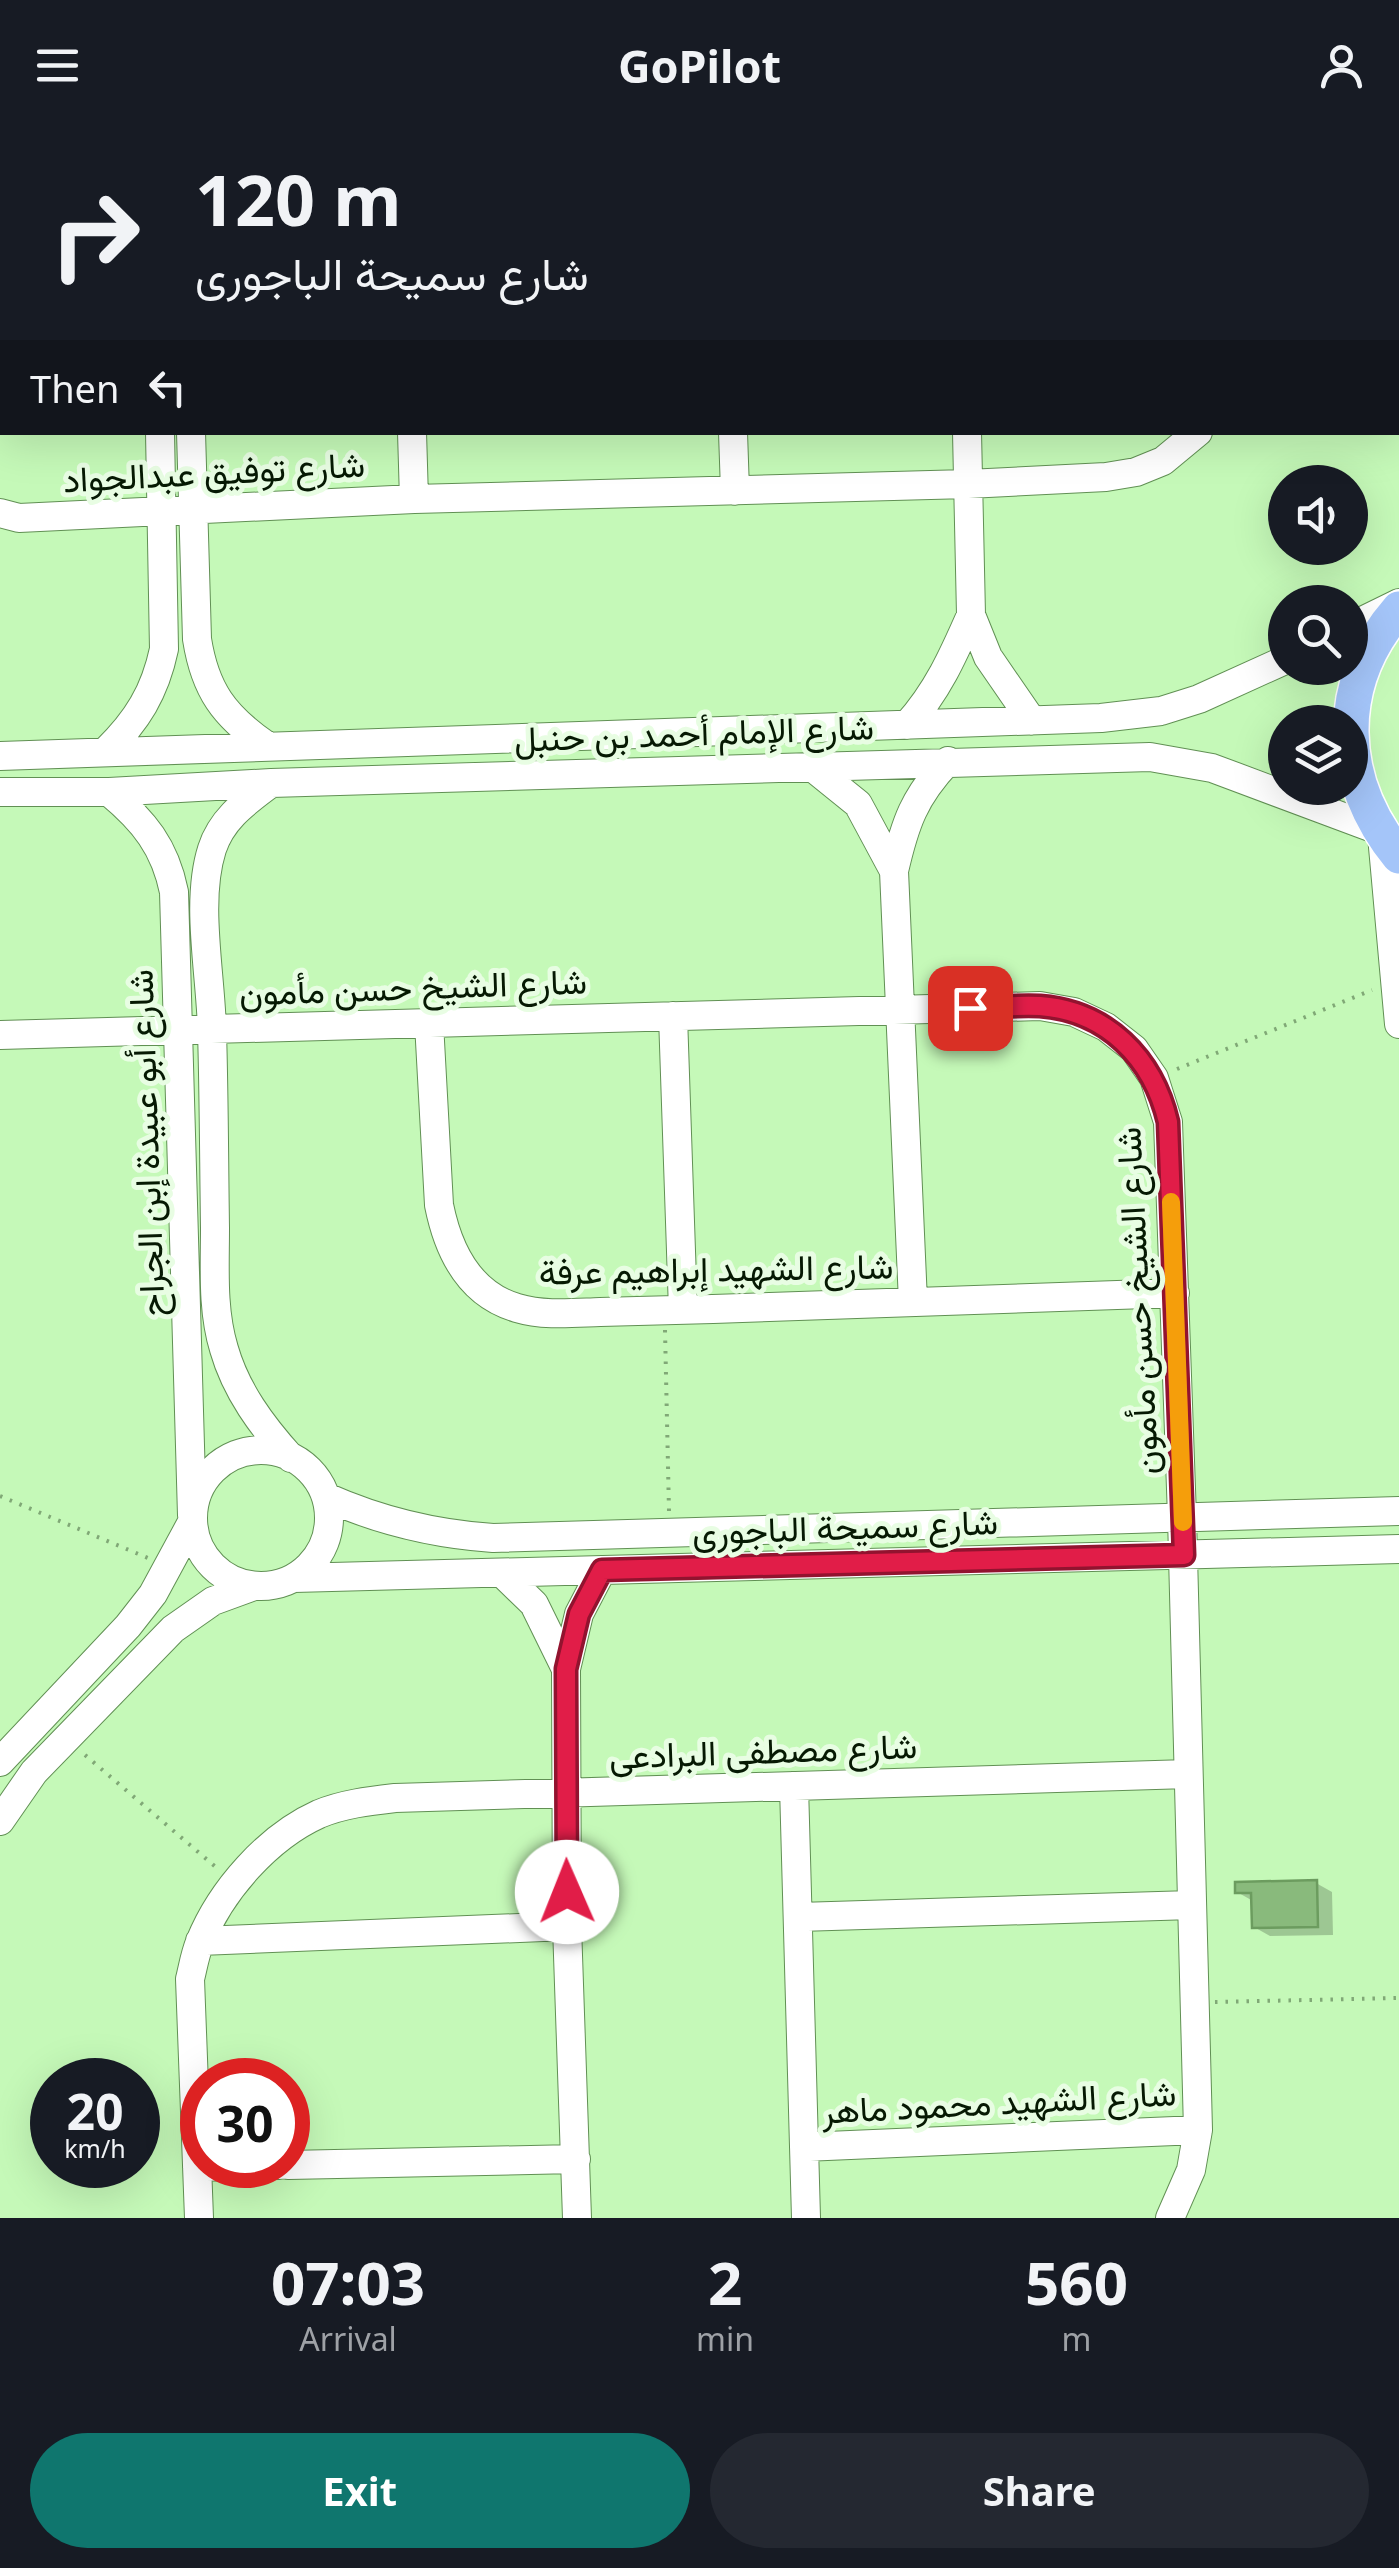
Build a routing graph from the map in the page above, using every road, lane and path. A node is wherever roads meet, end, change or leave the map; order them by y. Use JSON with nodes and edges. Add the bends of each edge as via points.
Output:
{"nodes":[{"id":1,"x":160,"y":435,"type":"edge"},
{"id":2,"x":191,"y":435,"type":"edge"},
{"id":3,"x":412,"y":435,"type":"edge"},
{"id":4,"x":733,"y":435,"type":"edge"},
{"id":5,"x":967,"y":435,"type":"edge"},
{"id":6,"x":1194,"y":435,"type":"edge"},
{"id":7,"x":968,"y":484,"type":"junction"},
{"id":8,"x":735,"y":490,"type":"junction"},
{"id":9,"x":414,"y":499,"type":"junction"},
{"id":10,"x":193,"y":510,"type":"junction"},
{"id":11,"x":162,"y":511,"type":"junction"},
{"id":12,"x":0,"y":514,"type":"edge"},
{"id":13,"x":1399,"y":606,"type":"edge"},
{"id":14,"x":970,"y":616,"type":"junction"},
{"id":15,"x":1368,"y":620,"type":"edge"},
{"id":16,"x":1268,"y":668,"type":"edge"},
{"id":17,"x":1032,"y":720,"type":"junction"},
{"id":18,"x":907,"y":725,"type":"junction"},
{"id":19,"x":786,"y":728,"type":"junction"},
{"id":20,"x":266,"y":746,"type":"junction"},
{"id":21,"x":106,"y":751,"type":"junction"},
{"id":22,"x":0,"y":756,"type":"edge"},
{"id":23,"x":948,"y":760,"type":"junction"},
{"id":24,"x":799,"y":766,"type":"junction"},
{"id":25,"x":272,"y":783,"type":"junction"},
{"id":26,"x":0,"y":792,"type":"edge"},
{"id":27,"x":108,"y":792,"type":"junction"},
{"id":28,"x":1387,"y":840,"type":"edge"},
{"id":29,"x":894,"y":871,"type":"junction"},
{"id":30,"x":1394,"y":980,"type":"junction"},
{"id":31,"x":900,"y":1010,"type":"junction"},
{"id":32,"x":673,"y":1016,"type":"junction"},
{"id":33,"x":429,"y":1023,"type":"junction"},
{"id":34,"x":1399,"y":1024,"type":"edge"},
{"id":35,"x":212,"y":1028,"type":"junction"},
{"id":36,"x":179,"y":1029,"type":"junction"},
{"id":37,"x":0,"y":1035,"type":"edge"},
{"id":38,"x":1154,"y":1078,"type":"junction"},
{"id":39,"x":1176,"y":1293,"type":"junction"},
{"id":40,"x":913,"y":1302,"type":"junction"},
{"id":41,"x":673,"y":1310,"type":"junction"},
{"id":42,"x":291,"y":1458,"type":"junction"},
{"id":43,"x":0,"y":1496,"type":"edge"},
{"id":44,"x":326,"y":1497,"type":"junction"},
{"id":45,"x":1399,"y":1511,"type":"edge"},
{"id":46,"x":1182,"y":1517,"type":"junction"},
{"id":47,"x":192,"y":1519,"type":"junction"},
{"id":48,"x":669,"y":1532,"type":"junction"},
{"id":49,"x":1399,"y":1549,"type":"edge"},
{"id":50,"x":1184,"y":1555,"type":"junction"},
{"id":51,"x":170,"y":1566,"type":"junction"},
{"id":52,"x":602,"y":1570,"type":"junction"},
{"id":53,"x":502,"y":1572,"type":"junction"},
{"id":54,"x":294,"y":1578,"type":"junction"},
{"id":55,"x":254,"y":1586,"type":"junction"},
{"id":56,"x":566,"y":1669,"type":"junction"},
{"id":57,"x":67,"y":1738,"type":"junction"},
{"id":58,"x":0,"y":1762,"type":"edge"},
{"id":59,"x":1188,"y":1774,"type":"junction"},
{"id":60,"x":794,"y":1786,"type":"junction"},
{"id":61,"x":566,"y":1793,"type":"junction"},
{"id":62,"x":0,"y":1820,"type":"edge"},
{"id":63,"x":236,"y":1884,"type":"junction"},
{"id":64,"x":1192,"y":1906,"type":"junction"},
{"id":65,"x":799,"y":1917,"type":"junction"},
{"id":66,"x":568,"y":1926,"type":"junction"},
{"id":67,"x":200,"y":1942,"type":"junction"},
{"id":68,"x":1399,"y":1998,"type":"edge"},
{"id":69,"x":1195,"y":2002,"type":"junction"},
{"id":70,"x":193,"y":2058,"type":"edge"},
{"id":71,"x":1198,"y":2130,"type":"junction"},
{"id":72,"x":804,"y":2148,"type":"junction"},
{"id":73,"x":576,"y":2159,"type":"junction"},
{"id":74,"x":310,"y":2165,"type":"edge"},
{"id":75,"x":198,"y":2188,"type":"edge"},
{"id":76,"x":199,"y":2218,"type":"edge"},
{"id":77,"x":578,"y":2218,"type":"edge"},
{"id":78,"x":806,"y":2218,"type":"edge"},
{"id":79,"x":1170,"y":2218,"type":"edge"}],
"edges":[{"from":1,"to":11,"type":"street"},
{"from":2,"to":10,"type":"street"},
{"from":3,"to":9,"type":"street"},
{"from":4,"to":8,"type":"street"},
{"from":5,"to":7,"type":"street"},
{"from":6,"to":7,"type":"street","name":"شارع توفيق عبدالجواد","via":[[1163,462],[1136,472]]},
{"from":7,"to":8,"type":"street","name":"شارع توفيق عبدالجواد"},
{"from":7,"to":14,"type":"street"},
{"from":8,"to":9,"type":"street","name":"شارع توفيق عبدالجواد"},
{"from":9,"to":10,"type":"street","name":"شارع توفيق عبدالجواد"},
{"from":10,"to":11,"type":"street","name":"شارع توفيق عبدالجواد"},
{"from":10,"to":20,"type":"street","via":[[201,667],[226,711]]},
{"from":11,"to":12,"type":"street","name":"شارع توفيق عبدالجواد"},
{"from":11,"to":21,"type":"street","via":[[166,631],[159,673],[147,702]]},
{"from":13,"to":15,"type":"street"},
{"from":13,"to":28,"type":"main road","via":[[1366,657],[1350,727],[1362,797]]},
{"from":14,"to":17,"type":"street","via":[[988,657]]},
{"from":14,"to":18,"type":"street","via":[[940,682]]},
{"from":16,"to":17,"type":"street","name":"شارع الإمام أحمد بن حنبل","via":[[1160,711]]},
{"from":17,"to":18,"type":"street","name":"شارع الإمام أحمد بن حنبل"},
{"from":18,"to":19,"type":"street","name":"شارع الإمام أحمد بن حنبل"},
{"from":19,"to":20,"type":"street","name":"شارع الإمام أحمد بن حنبل"},
{"from":19,"to":24,"type":"street"},
{"from":20,"to":21,"type":"street","name":"شارع الإمام أحمد بن حنبل"},
{"from":21,"to":22,"type":"street","name":"شارع الإمام أحمد بن حنبل"},
{"from":23,"to":24,"type":"street","name":"شارع الإمام أحمد بن حنبل"},
{"from":23,"to":28,"type":"street","name":"شارع الإمام أحمد بن حنبل","via":[[1180,760]]},
{"from":23,"to":29,"type":"street","via":[[914,804]]},
{"from":24,"to":25,"type":"street","name":"شارع الإمام أحمد بن حنبل"},
{"from":24,"to":29,"type":"street","via":[[858,804]]},
{"from":25,"to":27,"type":"street","name":"شارع الإمام أحمد بن حنبل"},
{"from":25,"to":35,"type":"street","name":"شارع أبو عبيدة إبن الجراح","via":[[222,826],[208,865]]},
{"from":26,"to":27,"type":"street","name":"شارع الإمام أحمد بن حنبل"},
{"from":27,"to":36,"type":"street","name":"شارع أبو عبيدة إبن الجراح","via":[[155,836],[169,866]]},
{"from":28,"to":30,"type":"street"},
{"from":29,"to":31,"type":"street"},
{"from":30,"to":34,"type":"street"},
{"from":30,"to":38,"type":"path"},
{"from":31,"to":32,"type":"street","name":"شارع الشيخ حسن مأمون"},
{"from":31,"to":38,"type":"street","name":"شارع الشيخ حسن مأمون","via":[[1040,1006],[1074,1012],[1134,1050]]},
{"from":31,"to":40,"type":"street"},
{"from":32,"to":33,"type":"street","name":"شارع الشيخ حسن مأمون"},
{"from":32,"to":41,"type":"street"},
{"from":33,"to":35,"type":"street","name":"شارع الشيخ حسن مأمون"},
{"from":33,"to":41,"type":"street","name":"شارع الشهيد إبراهيم عرفة","via":[[439,1206],[455,1259],[491,1296],[514,1308]]},
{"from":35,"to":36,"type":"street","name":"شارع الشيخ حسن مأمون"},
{"from":35,"to":42,"type":"street","name":"شارع أبو عبيدة إبن الجراح","via":[[218,1323],[242,1392]]},
{"from":36,"to":37,"type":"street","name":"شارع الشيخ حسن مأمون"},
{"from":36,"to":47,"type":"street","name":"شارع أبو عبيدة إبن الجراح"},
{"from":38,"to":39,"type":"street","name":"شارع الشيخ حسن مأمون","via":[[1168,1122]]},
{"from":39,"to":40,"type":"street","name":"شارع الشهيد إبراهيم عرفة"},
{"from":39,"to":46,"type":"street","name":"شارع الشيخ حسن مأمون"},
{"from":40,"to":41,"type":"street","name":"شارع الشهيد إبراهيم عرفة"},
{"from":41,"to":48,"type":"path"},
{"from":42,"to":44,"type":"street"},
{"from":42,"to":47,"type":"street","via":[[265,1450],[227,1460],[199,1489]]},
{"from":43,"to":51,"type":"path"},
{"from":44,"to":48,"type":"street","name":"شارع سميحة الباجورى","via":[[390,1522],[458,1536]]},
{"from":44,"to":54,"type":"street","via":[[324,1543]]},
{"from":45,"to":46,"type":"street","name":"شارع سميحة الباجورى"},
{"from":46,"to":48,"type":"street","name":"شارع سميحة الباجورى"},
{"from":46,"to":50,"type":"street","name":"شارع الشيخ حسن مأمون"},
{"from":47,"to":51,"type":"street","name":"شارع أبو عبيدة إبن الجراح"},
{"from":47,"to":55,"type":"street","via":[[211,1566]]},
{"from":49,"to":50,"type":"street","name":"شارع سميحة الباجورى"},
{"from":50,"to":52,"type":"street","name":"شارع سميحة الباجورى"},
{"from":50,"to":59,"type":"street","name":"شارع الشيخ حسن مأمون"},
{"from":51,"to":58,"type":"street","name":"شارع أبو عبيدة إبن الجراح","via":[[128,1626]]},
{"from":52,"to":53,"type":"street","name":"شارع سميحة الباجورى"},
{"from":52,"to":56,"type":"street","via":[[579,1614]]},
{"from":53,"to":54,"type":"street","name":"شارع سميحة الباجورى"},
{"from":53,"to":56,"type":"street","via":[[534,1604]]},
{"from":54,"to":55,"type":"street"},
{"from":55,"to":57,"type":"street","via":[[213,1600],[173,1629]]},
{"from":56,"to":61,"type":"street"},
{"from":57,"to":62,"type":"street"},
{"from":57,"to":63,"type":"path"},
{"from":59,"to":60,"type":"street","name":"شارع مصطفى البرادعى"},
{"from":59,"to":64,"type":"street","name":"شارع الشيخ حسن مأمون"},
{"from":60,"to":61,"type":"street","name":"شارع مصطفى البرادعى"},
{"from":60,"to":65,"type":"street"},
{"from":61,"to":63,"type":"street","name":"شارع مصطفى البرادعى","via":[[358,1802],[290,1830]]},
{"from":61,"to":66,"type":"street"},
{"from":63,"to":67,"type":"street","name":"شارع مصطفى البرادعى"},
{"from":64,"to":65,"type":"street"},
{"from":64,"to":69,"type":"street","name":"شارع الشيخ حسن مأمون"},
{"from":65,"to":72,"type":"street"},
{"from":66,"to":67,"type":"street"},
{"from":66,"to":73,"type":"street"},
{"from":67,"to":70,"type":"street","name":"شارع مصطفى البرادعى","via":[[190,1980]]},
{"from":68,"to":69,"type":"path"},
{"from":69,"to":71,"type":"street","name":"شارع الشيخ حسن مأمون"},
{"from":71,"to":72,"type":"street","name":"شارع الشهيد محمود ماهر"},
{"from":71,"to":79,"type":"street","name":"شارع الشيخ حسن مأمون","via":[[1191,2170]]},
{"from":72,"to":78,"type":"street"},
{"from":73,"to":74,"type":"street"},
{"from":73,"to":77,"type":"street"},
{"from":75,"to":76,"type":"street","name":"شارع مصطفى البرادعى"}]}
